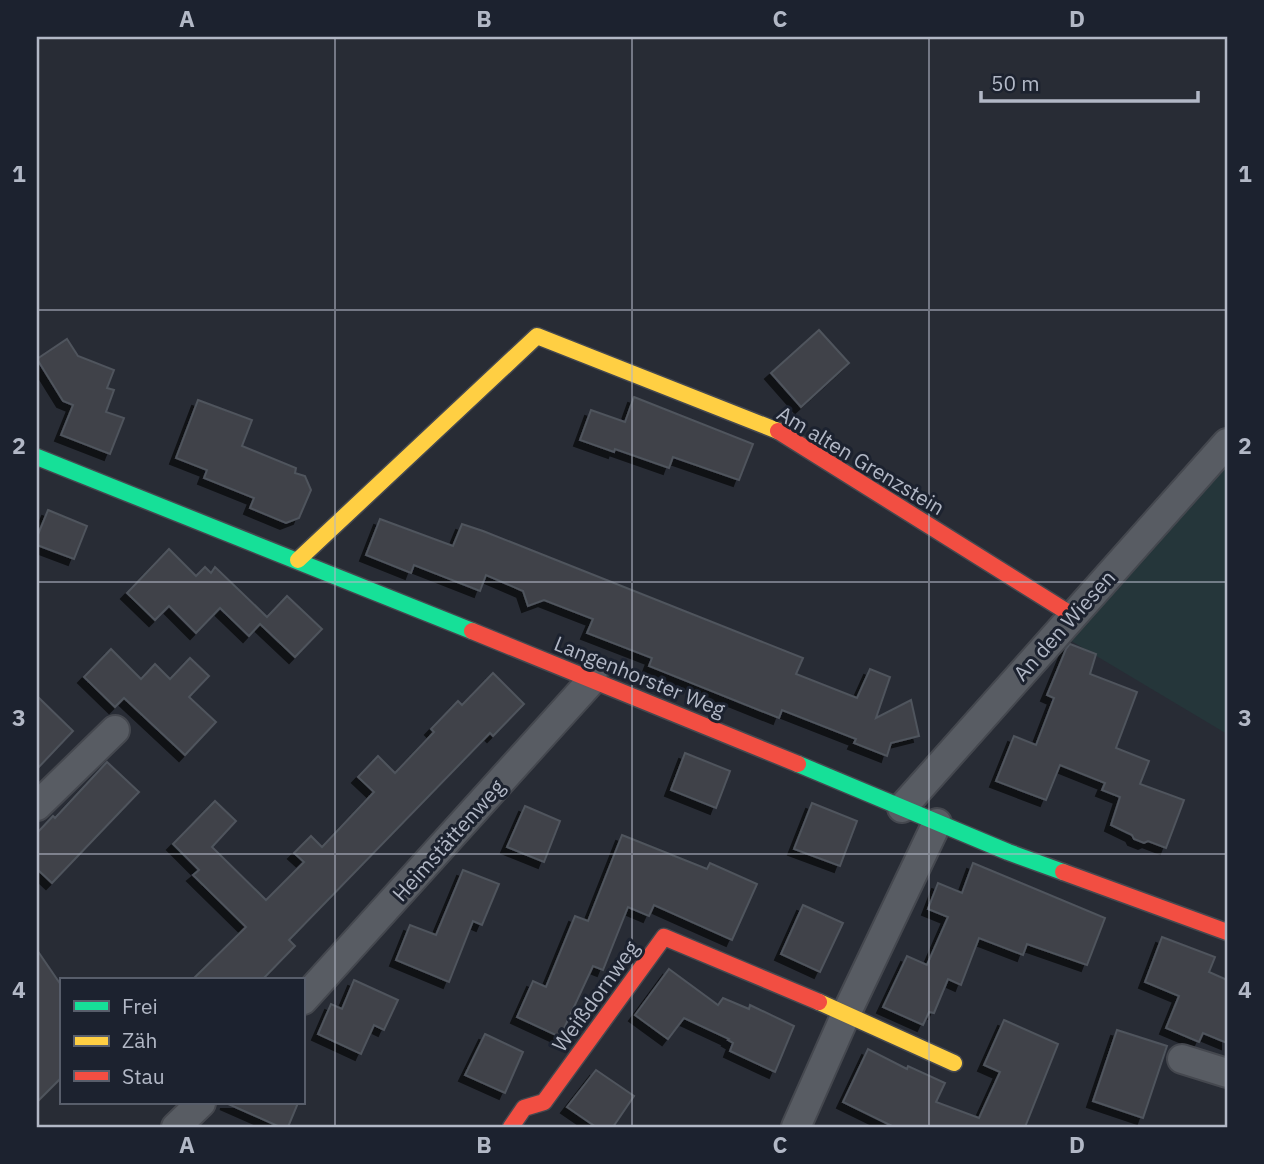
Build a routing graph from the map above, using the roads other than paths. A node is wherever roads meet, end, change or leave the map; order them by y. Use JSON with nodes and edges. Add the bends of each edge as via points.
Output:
{"nodes":[{"id":1,"x":1227,"y":443,"type":"edge"},
{"id":2,"x":37,"y":457,"type":"edge"},
{"id":3,"x":298,"y":560,"type":"junction"},
{"id":4,"x":1072,"y":615,"type":"junction"},
{"id":5,"x":593,"y":679,"type":"junction"},
{"id":6,"x":115,"y":730,"type":"dead end"},
{"id":7,"x":37,"y":806,"type":"edge"},
{"id":8,"x":902,"y":808,"type":"junction"},
{"id":9,"x":937,"y":823,"type":"junction"},
{"id":10,"x":1227,"y":932,"type":"edge"},
{"id":11,"x":304,"y":999,"type":"edge"},
{"id":12,"x":846,"y":1014,"type":"junction"},
{"id":13,"x":1182,"y":1059,"type":"dead end"},
{"id":14,"x":954,"y":1063,"type":"dead end"},
{"id":15,"x":1227,"y":1073,"type":"edge"},
{"id":16,"x":200,"y":1104,"type":"edge"},
{"id":17,"x":176,"y":1127,"type":"edge"},
{"id":18,"x":510,"y":1127,"type":"edge"},
{"id":19,"x":796,"y":1127,"type":"edge"}],
"edges":[{"from":1,"to":4,"type":"street","name":"An den Wiesen"},
{"from":2,"to":3,"type":"street","name":"Langenhorster Weg"},
{"from":3,"to":4,"type":"street","name":"Am alten Grenzstein","via":[[537,336],[773,428]]},
{"from":3,"to":5,"type":"street","name":"Langenhorster Weg"},
{"from":4,"to":8,"type":"street","name":"An den Wiesen"},
{"from":5,"to":8,"type":"street","name":"Langenhorster Weg"},
{"from":5,"to":11,"type":"street","name":"Heimstättenweg"},
{"from":6,"to":7,"type":"street"},
{"from":8,"to":9,"type":"street","name":"Langenhorster Weg"},
{"from":9,"to":10,"type":"street","name":"Langenhorster Weg"},
{"from":9,"to":12,"type":"street"},
{"from":12,"to":14,"type":"street"},
{"from":12,"to":18,"type":"street","name":"Weißdornweg","via":[[664,937],[544,1102],[524,1108]]},
{"from":12,"to":19,"type":"street"},
{"from":13,"to":15,"type":"street"},
{"from":16,"to":17,"type":"street"}]}
